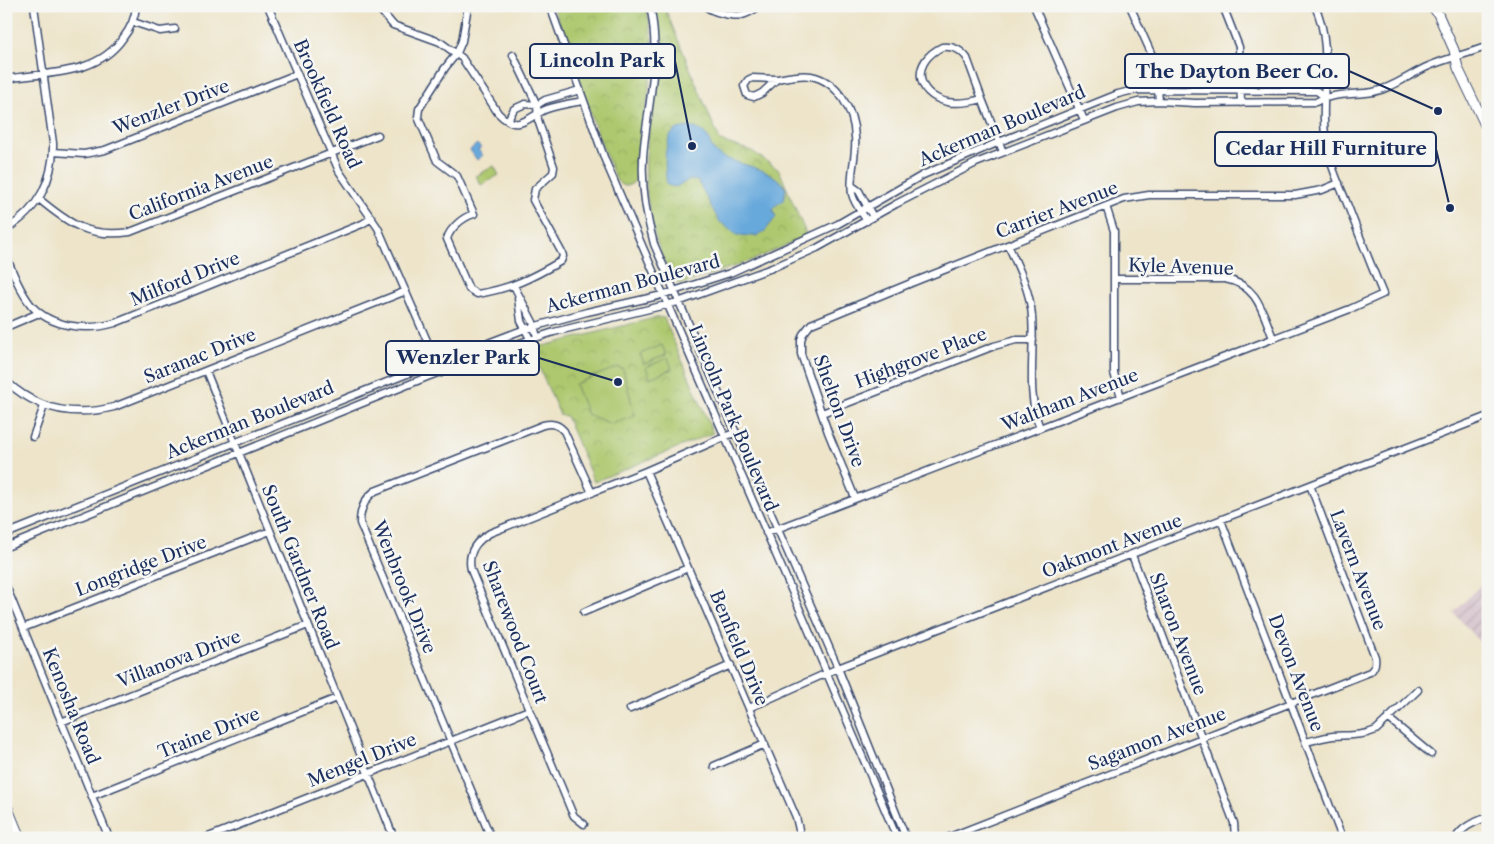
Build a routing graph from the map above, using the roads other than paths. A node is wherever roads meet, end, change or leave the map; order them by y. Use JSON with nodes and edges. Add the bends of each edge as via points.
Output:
{"nodes":[{"id":1,"x":34,"y":6,"type":"edge"},
{"id":2,"x":136,"y":6,"type":"edge"},
{"id":3,"x":268,"y":6,"type":"edge"},
{"id":4,"x":377,"y":6,"type":"edge"},
{"id":5,"x":468,"y":6,"type":"edge"},
{"id":6,"x":550,"y":6,"type":"edge"},
{"id":7,"x":650,"y":6,"type":"edge"},
{"id":8,"x":706,"y":6,"type":"edge"},
{"id":9,"x":760,"y":6,"type":"edge"},
{"id":10,"x":1034,"y":6,"type":"edge"},
{"id":11,"x":1130,"y":6,"type":"edge"},
{"id":12,"x":1223,"y":6,"type":"edge"},
{"id":13,"x":1315,"y":6,"type":"edge"},
{"id":14,"x":1432,"y":6,"type":"edge"},
{"id":15,"x":133,"y":22,"type":"junction"},
{"id":16,"x":175,"y":29,"type":"dead end"},
{"id":17,"x":1488,"y":46,"type":"edge"},
{"id":18,"x":457,"y":53,"type":"junction"},
{"id":19,"x":514,"y":55,"type":"dead end"},
{"id":20,"x":1456,"y":58,"type":"junction"},
{"id":21,"x":44,"y":74,"type":"junction"},
{"id":22,"x":298,"y":74,"type":"junction"},
{"id":23,"x":6,"y":79,"type":"edge"},
{"id":24,"x":777,"y":79,"type":"junction"},
{"id":25,"x":580,"y":90,"type":"junction"},
{"id":26,"x":1158,"y":90,"type":"junction"},
{"id":27,"x":1241,"y":90,"type":"junction"},
{"id":28,"x":1325,"y":97,"type":"junction"},
{"id":29,"x":982,"y":99,"type":"junction"},
{"id":30,"x":583,"y":100,"type":"junction"},
{"id":31,"x":1158,"y":101,"type":"junction"},
{"id":32,"x":1240,"y":103,"type":"junction"},
{"id":33,"x":537,"y":105,"type":"junction"},
{"id":34,"x":1080,"y":109,"type":"junction"},
{"id":35,"x":538,"y":114,"type":"junction"},
{"id":36,"x":508,"y":120,"type":"junction"},
{"id":37,"x":1084,"y":120,"type":"junction"},
{"id":38,"x":1488,"y":131,"type":"edge"},
{"id":39,"x":378,"y":135,"type":"dead end"},
{"id":40,"x":999,"y":142,"type":"junction"},
{"id":41,"x":53,"y":152,"type":"junction"},
{"id":42,"x":1003,"y":152,"type":"junction"},
{"id":43,"x":332,"y":153,"type":"junction"},
{"id":44,"x":1339,"y":184,"type":"junction"},
{"id":45,"x":852,"y":186,"type":"junction"},
{"id":46,"x":39,"y":199,"type":"junction"},
{"id":47,"x":1106,"y":206,"type":"junction"},
{"id":48,"x":868,"y":207,"type":"junction"},
{"id":49,"x":861,"y":211,"type":"junction"},
{"id":50,"x":873,"y":217,"type":"junction"},
{"id":51,"x":372,"y":218,"type":"junction"},
{"id":52,"x":867,"y":221,"type":"junction"},
{"id":53,"x":6,"y":229,"type":"edge"},
{"id":54,"x":1008,"y":245,"type":"junction"},
{"id":55,"x":6,"y":256,"type":"edge"},
{"id":56,"x":1115,"y":279,"type":"junction"},
{"id":57,"x":514,"y":286,"type":"junction"},
{"id":58,"x":406,"y":290,"type":"junction"},
{"id":59,"x":674,"y":292,"type":"junction"},
{"id":60,"x":664,"y":295,"type":"junction"},
{"id":61,"x":518,"y":297,"type":"junction"},
{"id":62,"x":678,"y":302,"type":"junction"},
{"id":63,"x":668,"y":305,"type":"junction"},
{"id":64,"x":40,"y":313,"type":"junction"},
{"id":65,"x":534,"y":326,"type":"junction"},
{"id":66,"x":6,"y":327,"type":"edge"},
{"id":67,"x":525,"y":329,"type":"junction"},
{"id":68,"x":803,"y":334,"type":"joint"},
{"id":69,"x":533,"y":338,"type":"junction"},
{"id":70,"x":1273,"y":338,"type":"junction"},
{"id":71,"x":1033,"y":340,"type":"junction"},
{"id":72,"x":437,"y":363,"type":"junction"},
{"id":73,"x":206,"y":371,"type":"junction"},
{"id":74,"x":441,"y":372,"type":"junction"},
{"id":75,"x":6,"y":381,"type":"edge"},
{"id":76,"x":1121,"y":397,"type":"junction"},
{"id":77,"x":44,"y":406,"type":"junction"},
{"id":78,"x":822,"y":413,"type":"junction"},
{"id":79,"x":1488,"y":416,"type":"edge"},
{"id":80,"x":1040,"y":428,"type":"junction"},
{"id":81,"x":736,"y":432,"type":"junction"},
{"id":82,"x":33,"y":437,"type":"dead end"},
{"id":83,"x":725,"y":437,"type":"junction"},
{"id":84,"x":234,"y":444,"type":"junction"},
{"id":85,"x":238,"y":453,"type":"junction"},
{"id":86,"x":646,"y":471,"type":"junction"},
{"id":87,"x":1310,"y":485,"type":"junction"},
{"id":88,"x":592,"y":493,"type":"junction"},
{"id":89,"x":855,"y":498,"type":"junction"},
{"id":90,"x":1221,"y":520,"type":"junction"},
{"id":91,"x":777,"y":528,"type":"junction"},
{"id":92,"x":270,"y":531,"type":"junction"},
{"id":93,"x":766,"y":532,"type":"junction"},
{"id":94,"x":6,"y":534,"type":"edge"},
{"id":95,"x":6,"y":547,"type":"edge"},
{"id":96,"x":1132,"y":554,"type":"junction"},
{"id":97,"x":688,"y":568,"type":"junction"},
{"id":98,"x":6,"y":586,"type":"edge"},
{"id":99,"x":584,"y":612,"type":"dead end"},
{"id":100,"x":308,"y":625,"type":"junction"},
{"id":101,"x":23,"y":628,"type":"junction"},
{"id":102,"x":1375,"y":665,"type":"joint"},
{"id":103,"x":731,"y":666,"type":"junction"},
{"id":104,"x":838,"y":668,"type":"junction"},
{"id":105,"x":827,"y":673,"type":"junction"},
{"id":106,"x":1418,"y":690,"type":"dead end"},
{"id":107,"x":337,"y":698,"type":"junction"},
{"id":108,"x":1291,"y":703,"type":"junction"},
{"id":109,"x":749,"y":708,"type":"junction"},
{"id":110,"x":529,"y":710,"type":"junction"},
{"id":111,"x":630,"y":710,"type":"dead end"},
{"id":112,"x":1388,"y":718,"type":"junction"},
{"id":113,"x":61,"y":722,"type":"junction"},
{"id":114,"x":1202,"y":738,"type":"junction"},
{"id":115,"x":450,"y":741,"type":"junction"},
{"id":116,"x":1306,"y":742,"type":"junction"},
{"id":117,"x":765,"y":744,"type":"junction"},
{"id":118,"x":1431,"y":754,"type":"dead end"},
{"id":119,"x":714,"y":766,"type":"dead end"},
{"id":120,"x":368,"y":774,"type":"junction"},
{"id":121,"x":92,"y":796,"type":"junction"},
{"id":122,"x":6,"y":804,"type":"edge"},
{"id":123,"x":1488,"y":817,"type":"edge"},
{"id":124,"x":584,"y":824,"type":"dead end"},
{"id":125,"x":6,"y":834,"type":"edge"},
{"id":126,"x":8,"y":838,"type":"edge"},
{"id":127,"x":20,"y":838,"type":"edge"},
{"id":128,"x":109,"y":838,"type":"edge"},
{"id":129,"x":206,"y":838,"type":"edge"},
{"id":130,"x":394,"y":838,"type":"edge"},
{"id":131,"x":491,"y":838,"type":"edge"},
{"id":132,"x":801,"y":838,"type":"edge"},
{"id":133,"x":897,"y":838,"type":"edge"},
{"id":134,"x":906,"y":838,"type":"edge"},
{"id":135,"x":947,"y":838,"type":"edge"},
{"id":136,"x":1236,"y":838,"type":"edge"},
{"id":137,"x":1342,"y":838,"type":"edge"},
{"id":138,"x":1456,"y":838,"type":"edge"}],
"edges":[{"from":1,"to":21,"type":"street"},
{"from":2,"to":15,"type":"street"},
{"from":3,"to":22,"type":"street","name":"Brookfield Road"},
{"from":4,"to":18,"type":"street","via":[[393,25],[440,42]]},
{"from":5,"to":18,"type":"street","via":[[464,35]]},
{"from":6,"to":25,"type":"street","name":"Lincoln Park Boulevard"},
{"from":7,"to":59,"type":"street","name":"Lincoln Park Boulevard","via":[[655,64],[644,147],[643,188],[654,244]]},
{"from":8,"to":9,"type":"street","via":[[709,10],[741,15]]},
{"from":10,"to":34,"type":"street"},
{"from":11,"to":26,"type":"street","via":[[1156,64]]},
{"from":12,"to":27,"type":"street","via":[[1239,47]]},
{"from":13,"to":28,"type":"street","via":[[1325,39]]},
{"from":14,"to":20,"type":"main road"},
{"from":15,"to":16,"type":"street","via":[[160,31]]},
{"from":15,"to":21,"type":"street","via":[[114,50],[96,63]]},
{"from":17,"to":20,"type":"street","name":"Ackerman Boulevard"},
{"from":18,"to":36,"type":"street","via":[[498,113]]},
{"from":18,"to":57,"type":"street","via":[[418,113],[437,161],[457,176],[474,214],[463,219],[447,239],[473,293]]},
{"from":19,"to":33,"type":"street"},
{"from":20,"to":28,"type":"street","name":"Ackerman Boulevard","via":[[1372,92]]},
{"from":20,"to":38,"type":"main road"},
{"from":21,"to":23,"type":"street"},
{"from":21,"to":41,"type":"street"},
{"from":22,"to":41,"type":"street","name":"Wenzler Drive","via":[[105,150],[84,154]]},
{"from":22,"to":43,"type":"street","name":"Brookfield Road"},
{"from":24,"to":24,"type":"street","via":[[752,78],[745,83],[744,90],[750,96],[758,96]]},
{"from":24,"to":45,"type":"street","via":[[810,76],[826,82],[839,94],[850,113],[856,138]]},
{"from":25,"to":30,"type":"street","name":"Lincoln Park Boulevard"},
{"from":25,"to":33,"type":"street"},
{"from":26,"to":27,"type":"street","name":"Ackerman Boulevard"},
{"from":26,"to":31,"type":"street"},
{"from":26,"to":34,"type":"street","name":"Ackerman Boulevard","via":[[1130,91]]},
{"from":27,"to":28,"type":"street","name":"Ackerman Boulevard","via":[[1317,91]]},
{"from":27,"to":32,"type":"street"},
{"from":28,"to":32,"type":"street","name":"Ackerman Boulevard","via":[[1316,102]]},
{"from":28,"to":44,"type":"street","via":[[1327,148]]},
{"from":29,"to":29,"type":"street","via":[[967,58],[958,49],[942,47],[925,59],[920,76],[931,94],[952,102]]},
{"from":29,"to":40,"type":"street"},
{"from":30,"to":35,"type":"street"},
{"from":30,"to":60,"type":"street","name":"Lincoln Park Boulevard","via":[[605,160]]},
{"from":31,"to":32,"type":"street","name":"Ackerman Boulevard"},
{"from":31,"to":37,"type":"street","name":"Ackerman Boulevard","via":[[1138,102]]},
{"from":33,"to":35,"type":"street"},
{"from":33,"to":36,"type":"street","via":[[525,104],[514,109]]},
{"from":34,"to":37,"type":"street"},
{"from":34,"to":40,"type":"street","name":"Ackerman Boulevard"},
{"from":35,"to":36,"type":"street","via":[[525,123],[516,124]]},
{"from":35,"to":57,"type":"street","via":[[554,167],[536,189],[533,200],[563,258]]},
{"from":37,"to":42,"type":"street","name":"Ackerman Boulevard"},
{"from":39,"to":43,"type":"street","name":"California Avenue"},
{"from":40,"to":42,"type":"street"},
{"from":40,"to":48,"type":"street","name":"Ackerman Boulevard","via":[[923,175]]},
{"from":41,"to":46,"type":"street","via":[[50,174]]},
{"from":42,"to":50,"type":"street","name":"Ackerman Boulevard","via":[[956,172]]},
{"from":43,"to":46,"type":"street","name":"California Avenue","via":[[130,232],[105,234],[82,229]]},
{"from":43,"to":51,"type":"street","name":"Brookfield Road","via":[[346,184]]},
{"from":44,"to":47,"type":"street","name":"Carrier Avenue","via":[[1295,195],[1149,195]]},
{"from":44,"to":70,"type":"street","name":"Waltham Avenue","via":[[1383,294]]},
{"from":45,"to":48,"type":"street","via":[[859,191]]},
{"from":45,"to":49,"type":"street","via":[[852,194]]},
{"from":46,"to":53,"type":"street","via":[[23,217]]},
{"from":47,"to":54,"type":"street","name":"Carrier Avenue"},
{"from":47,"to":56,"type":"street","via":[[1114,231]]},
{"from":48,"to":49,"type":"street","name":"Ackerman Boulevard"},
{"from":48,"to":50,"type":"street"},
{"from":49,"to":52,"type":"street"},
{"from":49,"to":59,"type":"street","name":"Ackerman Boulevard","via":[[817,235],[730,274]]},
{"from":50,"to":52,"type":"street","name":"Ackerman Boulevard"},
{"from":51,"to":58,"type":"street","name":"Brookfield Road"},
{"from":51,"to":64,"type":"street","name":"Milford Drive","via":[[110,324],[75,326]]},
{"from":52,"to":62,"type":"street","name":"Ackerman Boulevard","via":[[772,268]]},
{"from":54,"to":68,"type":"street","name":"Carrier Avenue","via":[[822,318]]},
{"from":54,"to":71,"type":"street","via":[[1030,303]]},
{"from":55,"to":64,"type":"street","via":[[26,297]]},
{"from":56,"to":70,"type":"street","name":"Kyle Avenue","via":[[1235,281],[1253,293]]},
{"from":56,"to":76,"type":"street","via":[[1114,373]]},
{"from":57,"to":61,"type":"street"},
{"from":58,"to":72,"type":"street","name":"Brookfield Road"},
{"from":58,"to":73,"type":"street","name":"Saranac Drive"},
{"from":59,"to":60,"type":"street","name":"Ackerman Boulevard"},
{"from":59,"to":62,"type":"street","name":"Lincoln Park Boulevard"},
{"from":60,"to":63,"type":"street","name":"Lincoln Park Boulevard"},
{"from":60,"to":65,"type":"street","name":"Ackerman Boulevard"},
{"from":61,"to":65,"type":"street"},
{"from":61,"to":67,"type":"street"},
{"from":62,"to":63,"type":"street","name":"Ackerman Boulevard"},
{"from":62,"to":81,"type":"street","name":"Lincoln Park Boulevard"},
{"from":63,"to":69,"type":"street","name":"Ackerman Boulevard"},
{"from":63,"to":83,"type":"street","name":"Lincoln Park Boulevard"},
{"from":64,"to":66,"type":"street"},
{"from":65,"to":67,"type":"street","name":"Ackerman Boulevard"},
{"from":65,"to":69,"type":"street"},
{"from":67,"to":69,"type":"street"},
{"from":67,"to":72,"type":"street","name":"Ackerman Boulevard"},
{"from":68,"to":78,"type":"street","name":"Shelton Drive","via":[[802,354]]},
{"from":69,"to":74,"type":"street","name":"Ackerman Boulevard"},
{"from":70,"to":76,"type":"street","name":"Waltham Avenue"},
{"from":71,"to":78,"type":"street","name":"Highgrove Place","via":[[1016,340],[994,346]]},
{"from":71,"to":80,"type":"street","via":[[1033,407]]},
{"from":72,"to":74,"type":"street","name":"Brookfield Road"},
{"from":72,"to":84,"type":"street","name":"Ackerman Boulevard"},
{"from":73,"to":77,"type":"street","name":"Saranac Drive","via":[[114,407],[71,412]]},
{"from":73,"to":84,"type":"street","name":"South Gardner Road"},
{"from":74,"to":85,"type":"street","name":"Ackerman Boulevard"},
{"from":75,"to":77,"type":"street","name":"Saranac Drive","via":[[18,392]]},
{"from":76,"to":80,"type":"street","name":"Waltham Avenue"},
{"from":77,"to":82,"type":"street"},
{"from":78,"to":89,"type":"street","name":"Shelton Drive"},
{"from":79,"to":87,"type":"street","name":"Oakmont Avenue"},
{"from":80,"to":89,"type":"street","name":"Waltham Avenue"},
{"from":81,"to":83,"type":"street","name":"Sharewood Court"},
{"from":81,"to":91,"type":"street","name":"Lincoln Park Boulevard"},
{"from":83,"to":86,"type":"street","name":"Sharewood Court"},
{"from":83,"to":93,"type":"street","name":"Lincoln Park Boulevard"},
{"from":84,"to":85,"type":"street","name":"South Gardner Road"},
{"from":84,"to":94,"type":"street","name":"Ackerman Boulevard"},
{"from":85,"to":92,"type":"street","name":"South Gardner Road"},
{"from":85,"to":95,"type":"street","name":"Ackerman Boulevard"},
{"from":86,"to":88,"type":"street","name":"Sharewood Court"},
{"from":86,"to":97,"type":"street","name":"Benfield Drive"},
{"from":87,"to":90,"type":"street","name":"Oakmont Avenue"},
{"from":87,"to":102,"type":"street","name":"Lavern Avenue","via":[[1375,657]]},
{"from":88,"to":110,"type":"street","name":"Sharewood Court","via":[[490,533],[481,538],[471,552],[471,570]]},
{"from":88,"to":115,"type":"street","name":"Wenbrook Drive","via":[[564,431],[549,424],[375,491],[365,501],[360,522]]},
{"from":89,"to":91,"type":"street","name":"Waltham Avenue"},
{"from":90,"to":96,"type":"street","name":"Oakmont Avenue"},
{"from":90,"to":108,"type":"street","name":"Devon Avenue"},
{"from":91,"to":93,"type":"street","name":"Waltham Avenue"},
{"from":91,"to":104,"type":"street","name":"Lincoln Park Boulevard"},
{"from":92,"to":100,"type":"street","name":"South Gardner Road"},
{"from":92,"to":101,"type":"street","name":"Longridge Drive"},
{"from":93,"to":105,"type":"street","name":"Lincoln Park Boulevard"},
{"from":96,"to":104,"type":"street","name":"Oakmont Avenue"},
{"from":96,"to":114,"type":"street","name":"Sharon Avenue"},
{"from":97,"to":99,"type":"street"},
{"from":97,"to":103,"type":"street","name":"Benfield Drive"},
{"from":98,"to":101,"type":"street","name":"Kenosha Road"},
{"from":100,"to":107,"type":"street","name":"South Gardner Road"},
{"from":100,"to":113,"type":"street","name":"Villanova Drive"},
{"from":101,"to":113,"type":"street","name":"Kenosha Road"},
{"from":102,"to":108,"type":"street","name":"Sagamon Avenue","via":[[1370,672]]},
{"from":103,"to":109,"type":"street","name":"Benfield Drive"},
{"from":103,"to":111,"type":"street"},
{"from":104,"to":105,"type":"street","name":"Oakmont Avenue"},
{"from":104,"to":134,"type":"street","name":"Lincoln Park Boulevard"},
{"from":105,"to":109,"type":"street","name":"Oakmont Avenue"},
{"from":105,"to":133,"type":"street","name":"Lincoln Park Boulevard"},
{"from":106,"to":112,"type":"street"},
{"from":107,"to":120,"type":"street","name":"South Gardner Road"},
{"from":107,"to":121,"type":"street","name":"Traine Drive"},
{"from":108,"to":114,"type":"street","name":"Sagamon Avenue"},
{"from":108,"to":116,"type":"street","name":"Devon Avenue"},
{"from":109,"to":117,"type":"street","name":"Benfield Drive"},
{"from":110,"to":115,"type":"street","name":"Mengel Drive"},
{"from":110,"to":124,"type":"street","name":"Sharewood Court","via":[[571,810]]},
{"from":112,"to":116,"type":"street","via":[[1372,732]]},
{"from":112,"to":118,"type":"street"},
{"from":113,"to":121,"type":"street","name":"Kenosha Road"},
{"from":114,"to":135,"type":"street","name":"Sagamon Avenue"},
{"from":114,"to":136,"type":"street","name":"Sharon Avenue","via":[[1234,823]]},
{"from":115,"to":120,"type":"street","name":"Mengel Drive"},
{"from":115,"to":131,"type":"street","name":"Wenbrook Drive"},
{"from":116,"to":137,"type":"street","name":"Devon Avenue"},
{"from":117,"to":119,"type":"street"},
{"from":117,"to":132,"type":"street","name":"Benfield Drive","via":[[796,817]]},
{"from":120,"to":129,"type":"street","name":"Mengel Drive"},
{"from":120,"to":130,"type":"street","name":"South Gardner Road"},
{"from":121,"to":128,"type":"street","name":"Kenosha Road"},
{"from":122,"to":127,"type":"main road"},
{"from":123,"to":138,"type":"street","via":[[1462,829]]},
{"from":125,"to":126,"type":"main road"}]}
